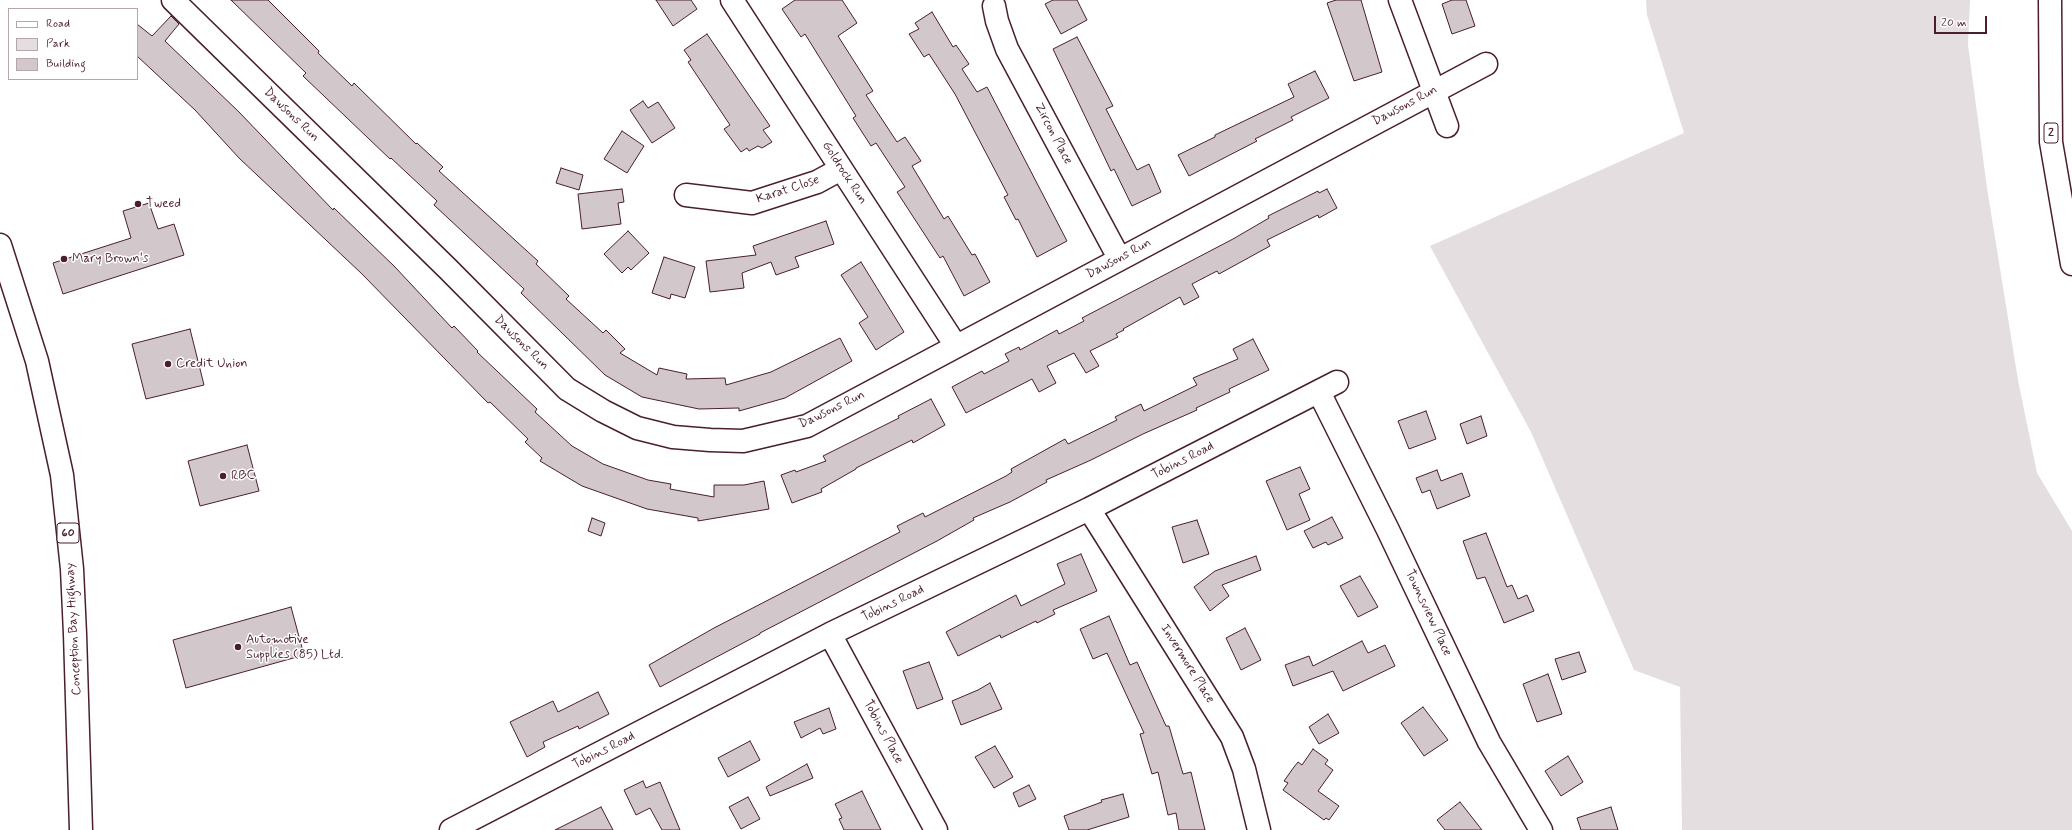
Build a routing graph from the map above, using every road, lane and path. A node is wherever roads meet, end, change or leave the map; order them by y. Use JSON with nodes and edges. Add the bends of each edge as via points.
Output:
{"nodes":[{"id":1,"x":173,"y":0,"type":"edge"},
{"id":2,"x":732,"y":0,"type":"edge"},
{"id":3,"x":1400,"y":0,"type":"edge"},
{"id":4,"x":2050,"y":0,"type":"edge"},
{"id":5,"x":994,"y":6,"type":"dead end"},
{"id":6,"x":1486,"y":64,"type":"dead end"},
{"id":7,"x":1433,"y":91,"type":"junction"},
{"id":8,"x":1447,"y":126,"type":"dead end"},
{"id":9,"x":841,"y":169,"type":"junction"},
{"id":10,"x":686,"y":195,"type":"dead end"},
{"id":11,"x":0,"y":245,"type":"edge"},
{"id":12,"x":1119,"y":258,"type":"junction"},
{"id":13,"x":2072,"y":264,"type":"edge"},
{"id":14,"x":956,"y":346,"type":"junction"},
{"id":15,"x":1328,"y":387,"type":"joint"},
{"id":16,"x":1089,"y":509,"type":"junction"},
{"id":17,"x":830,"y":634,"type":"junction"},
{"id":18,"x":81,"y":830,"type":"edge"},
{"id":19,"x":451,"y":830,"type":"edge"},
{"id":20,"x":936,"y":830,"type":"edge"},
{"id":21,"x":1259,"y":830,"type":"edge"},
{"id":22,"x":1541,"y":830,"type":"edge"}],
"edges":[{"from":1,"to":14,"type":"main road","name":"Dawsons Run","via":[[567,389],[637,428],[673,437],[743,441],[807,426]]},
{"from":2,"to":9,"type":"main road","name":"Goldrock Run"},
{"from":3,"to":7,"type":"main road"},
{"from":4,"to":13,"type":"main road","number":"2","via":[[2051,142]]},
{"from":5,"to":12,"type":"main road","name":"Zircon Place","via":[[1007,49]]},
{"from":6,"to":7,"type":"main road","name":"Dawsons Run"},
{"from":7,"to":8,"type":"main road"},
{"from":7,"to":12,"type":"main road","name":"Dawsons Run"},
{"from":9,"to":10,"type":"main road","name":"Karat Close","via":[[817,182],[752,203]]},
{"from":9,"to":14,"type":"main road","name":"Goldrock Run"},
{"from":11,"to":18,"type":"main road","name":"Conception Bay Highway","number":"60","via":[[37,361],[62,475],[74,598]]},
{"from":12,"to":14,"type":"main road","name":"Dawsons Run"},
{"from":15,"to":16,"type":"main road","name":"Tobins Road"},
{"from":15,"to":22,"type":"main road","name":"Townsview Place","via":[[1388,530],[1489,742]]},
{"from":16,"to":17,"type":"main road","name":"Tobins Road"},
{"from":16,"to":21,"type":"main road","name":"Invermore Place","via":[[1232,737],[1244,769]]},
{"from":17,"to":19,"type":"main road","name":"Tobins Road"},
{"from":17,"to":20,"type":"main road","name":"Tobins Place"}]}
